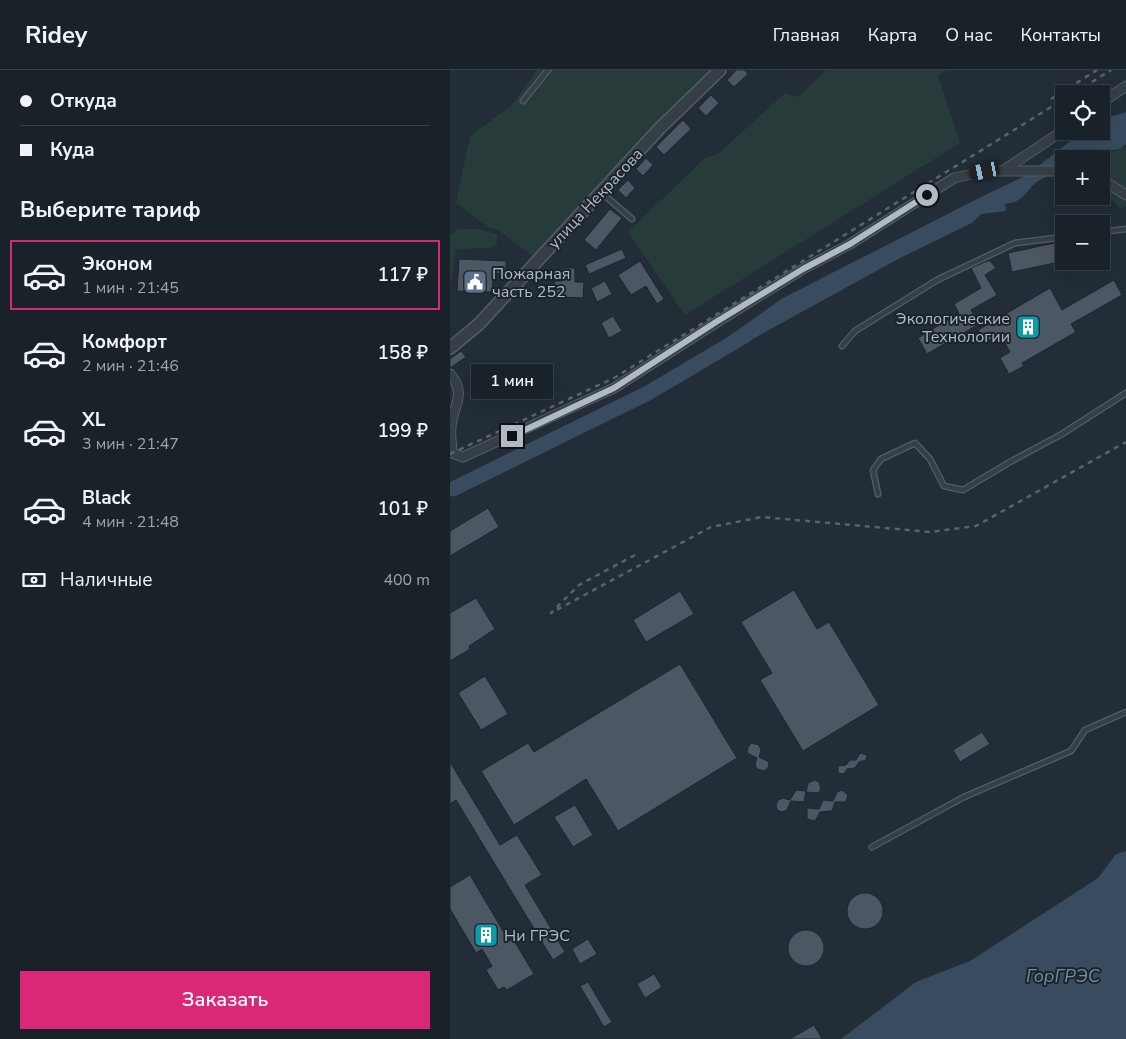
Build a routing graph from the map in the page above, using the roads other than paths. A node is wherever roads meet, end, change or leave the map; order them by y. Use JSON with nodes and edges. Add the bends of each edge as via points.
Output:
{"nodes":[{"id":1,"x":548,"y":70,"type":"edge"},
{"id":2,"x":720,"y":70,"type":"edge"},
{"id":3,"x":1126,"y":86,"type":"edge"},
{"id":4,"x":1110,"y":97,"type":"edge"},
{"id":5,"x":523,"y":101,"type":"dead end"},
{"id":6,"x":1055,"y":136,"type":"edge"},
{"id":7,"x":1003,"y":170,"type":"junction"},
{"id":8,"x":1055,"y":171,"type":"edge"},
{"id":9,"x":1110,"y":185,"type":"edge"},
{"id":10,"x":600,"y":192,"type":"junction"},
{"id":11,"x":1126,"y":195,"type":"edge"},
{"id":12,"x":632,"y":219,"type":"dead end"},
{"id":13,"x":1126,"y":229,"type":"edge"},
{"id":14,"x":1110,"y":231,"type":"edge"},
{"id":15,"x":1055,"y":238,"type":"edge"},
{"id":16,"x":842,"y":346,"type":"dead end"},
{"id":17,"x":450,"y":348,"type":"edge"},
{"id":18,"x":450,"y":374,"type":"edge"},
{"id":19,"x":1126,"y":393,"type":"edge"},
{"id":20,"x":878,"y":494,"type":"dead end"},
{"id":21,"x":1126,"y":712,"type":"edge"},
{"id":22,"x":872,"y":847,"type":"dead end"}],
"edges":[{"from":1,"to":5,"type":"lane"},
{"from":2,"to":10,"type":"street","name":"улица Некрасова"},
{"from":3,"to":4,"type":"street"},
{"from":6,"to":7,"type":"street"},
{"from":7,"to":8,"type":"street"},
{"from":7,"to":18,"type":"street","via":[[954,178],[850,244],[716,322],[614,388],[463,457],[452,453],[451,427],[459,397],[457,382]]},
{"from":9,"to":11,"type":"street"},
{"from":10,"to":12,"type":"lane"},
{"from":10,"to":17,"type":"street","name":"улица Некрасова","via":[[479,324]]},
{"from":13,"to":14,"type":"lane"},
{"from":15,"to":16,"type":"lane","via":[[1015,243],[937,280],[855,331]]},
{"from":19,"to":20,"type":"lane","via":[[1062,434],[963,490],[944,486],[930,459],[915,442],[881,459],[873,470]]},
{"from":21,"to":22,"type":"lane","via":[[1085,730],[1071,750],[964,797]]}]}
